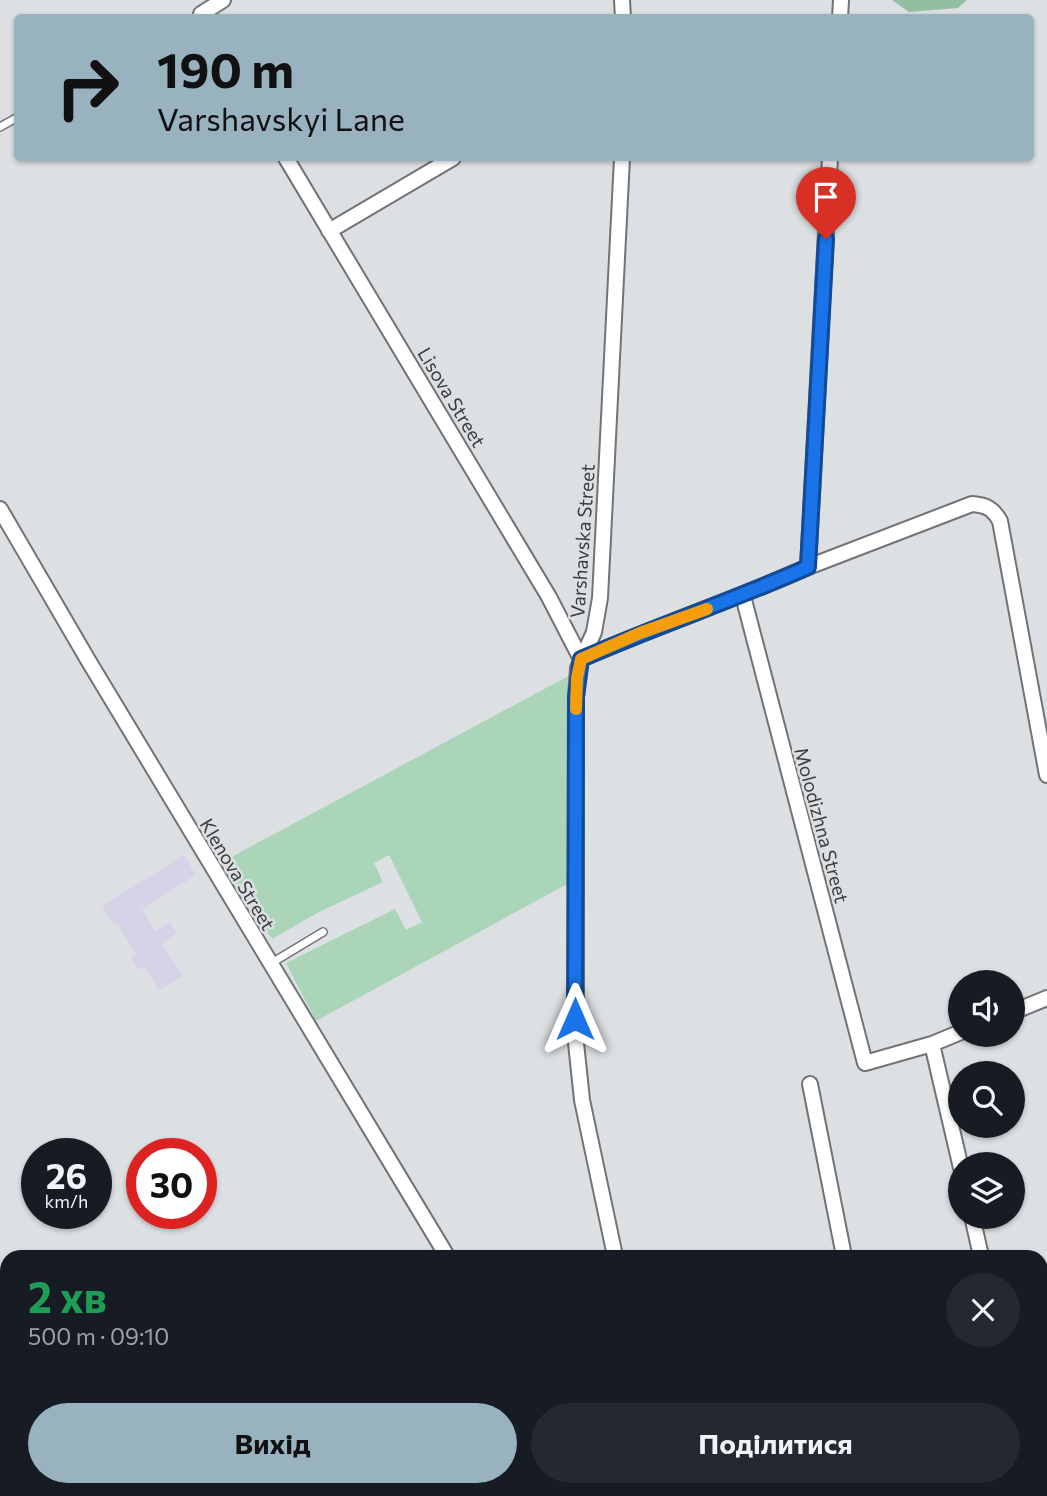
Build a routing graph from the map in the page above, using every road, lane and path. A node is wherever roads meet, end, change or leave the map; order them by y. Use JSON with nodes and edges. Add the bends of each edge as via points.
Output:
{"nodes":[{"id":1,"x":223,"y":0,"type":"edge"},
{"id":2,"x":203,"y":14,"type":"edge"},
{"id":3,"x":288,"y":161,"type":"edge"},
{"id":4,"x":448,"y":161,"type":"edge"},
{"id":5,"x":622,"y":161,"type":"edge"},
{"id":6,"x":830,"y":161,"type":"edge"},
{"id":7,"x":329,"y":231,"type":"junction"},
{"id":8,"x":0,"y":509,"type":"edge"},
{"id":9,"x":14,"y":534,"type":"junction"},
{"id":10,"x":0,"y":543,"type":"edge"},
{"id":11,"x":808,"y":567,"type":"junction"},
{"id":12,"x":743,"y":596,"type":"junction"},
{"id":13,"x":581,"y":659,"type":"junction"},
{"id":14,"x":1047,"y":775,"type":"edge"},
{"id":15,"x":323,"y":932,"type":"dead end"},
{"id":16,"x":270,"y":965,"type":"junction"},
{"id":17,"x":1047,"y":998,"type":"edge"},
{"id":18,"x":1025,"y":1007,"type":"edge"},
{"id":19,"x":948,"y":1037,"type":"edge"},
{"id":20,"x":932,"y":1044,"type":"junction"},
{"id":21,"x":810,"y":1084,"type":"dead end"},
{"id":22,"x":957,"y":1152,"type":"edge"},
{"id":23,"x":975,"y":1229,"type":"edge"},
{"id":24,"x":443,"y":1250,"type":"edge"},
{"id":25,"x":614,"y":1250,"type":"edge"},
{"id":26,"x":843,"y":1250,"type":"edge"},
{"id":27,"x":980,"y":1250,"type":"edge"}],
"edges":[{"from":1,"to":2,"type":"street"},
{"from":3,"to":7,"type":"street","name":"Lisova Street"},
{"from":4,"to":7,"type":"street"},
{"from":5,"to":13,"type":"street","name":"Varshavska Street","via":[[600,598],[594,632]]},
{"from":6,"to":11,"type":"street"},
{"from":7,"to":13,"type":"street","name":"Lisova Street","via":[[550,597]]},
{"from":8,"to":9,"type":"street","name":"Klenova Street"},
{"from":9,"to":10,"type":"street"},
{"from":9,"to":16,"type":"street","name":"Klenova Street"},
{"from":11,"to":12,"type":"street"},
{"from":11,"to":14,"type":"street","via":[[972,504],[994,511],[1000,521]]},
{"from":12,"to":13,"type":"street"},
{"from":12,"to":20,"type":"street","name":"Molodizhna Street","via":[[864,1063]]},
{"from":13,"to":25,"type":"street","name":"Varshavska Street","via":[[576,697],[576,1043],[582,1100]]},
{"from":15,"to":16,"type":"lane"},
{"from":16,"to":24,"type":"street","name":"Klenova Street"},
{"from":17,"to":18,"type":"street"},
{"from":19,"to":20,"type":"street"},
{"from":20,"to":22,"type":"street"},
{"from":21,"to":26,"type":"street"},
{"from":23,"to":27,"type":"street"}]}
